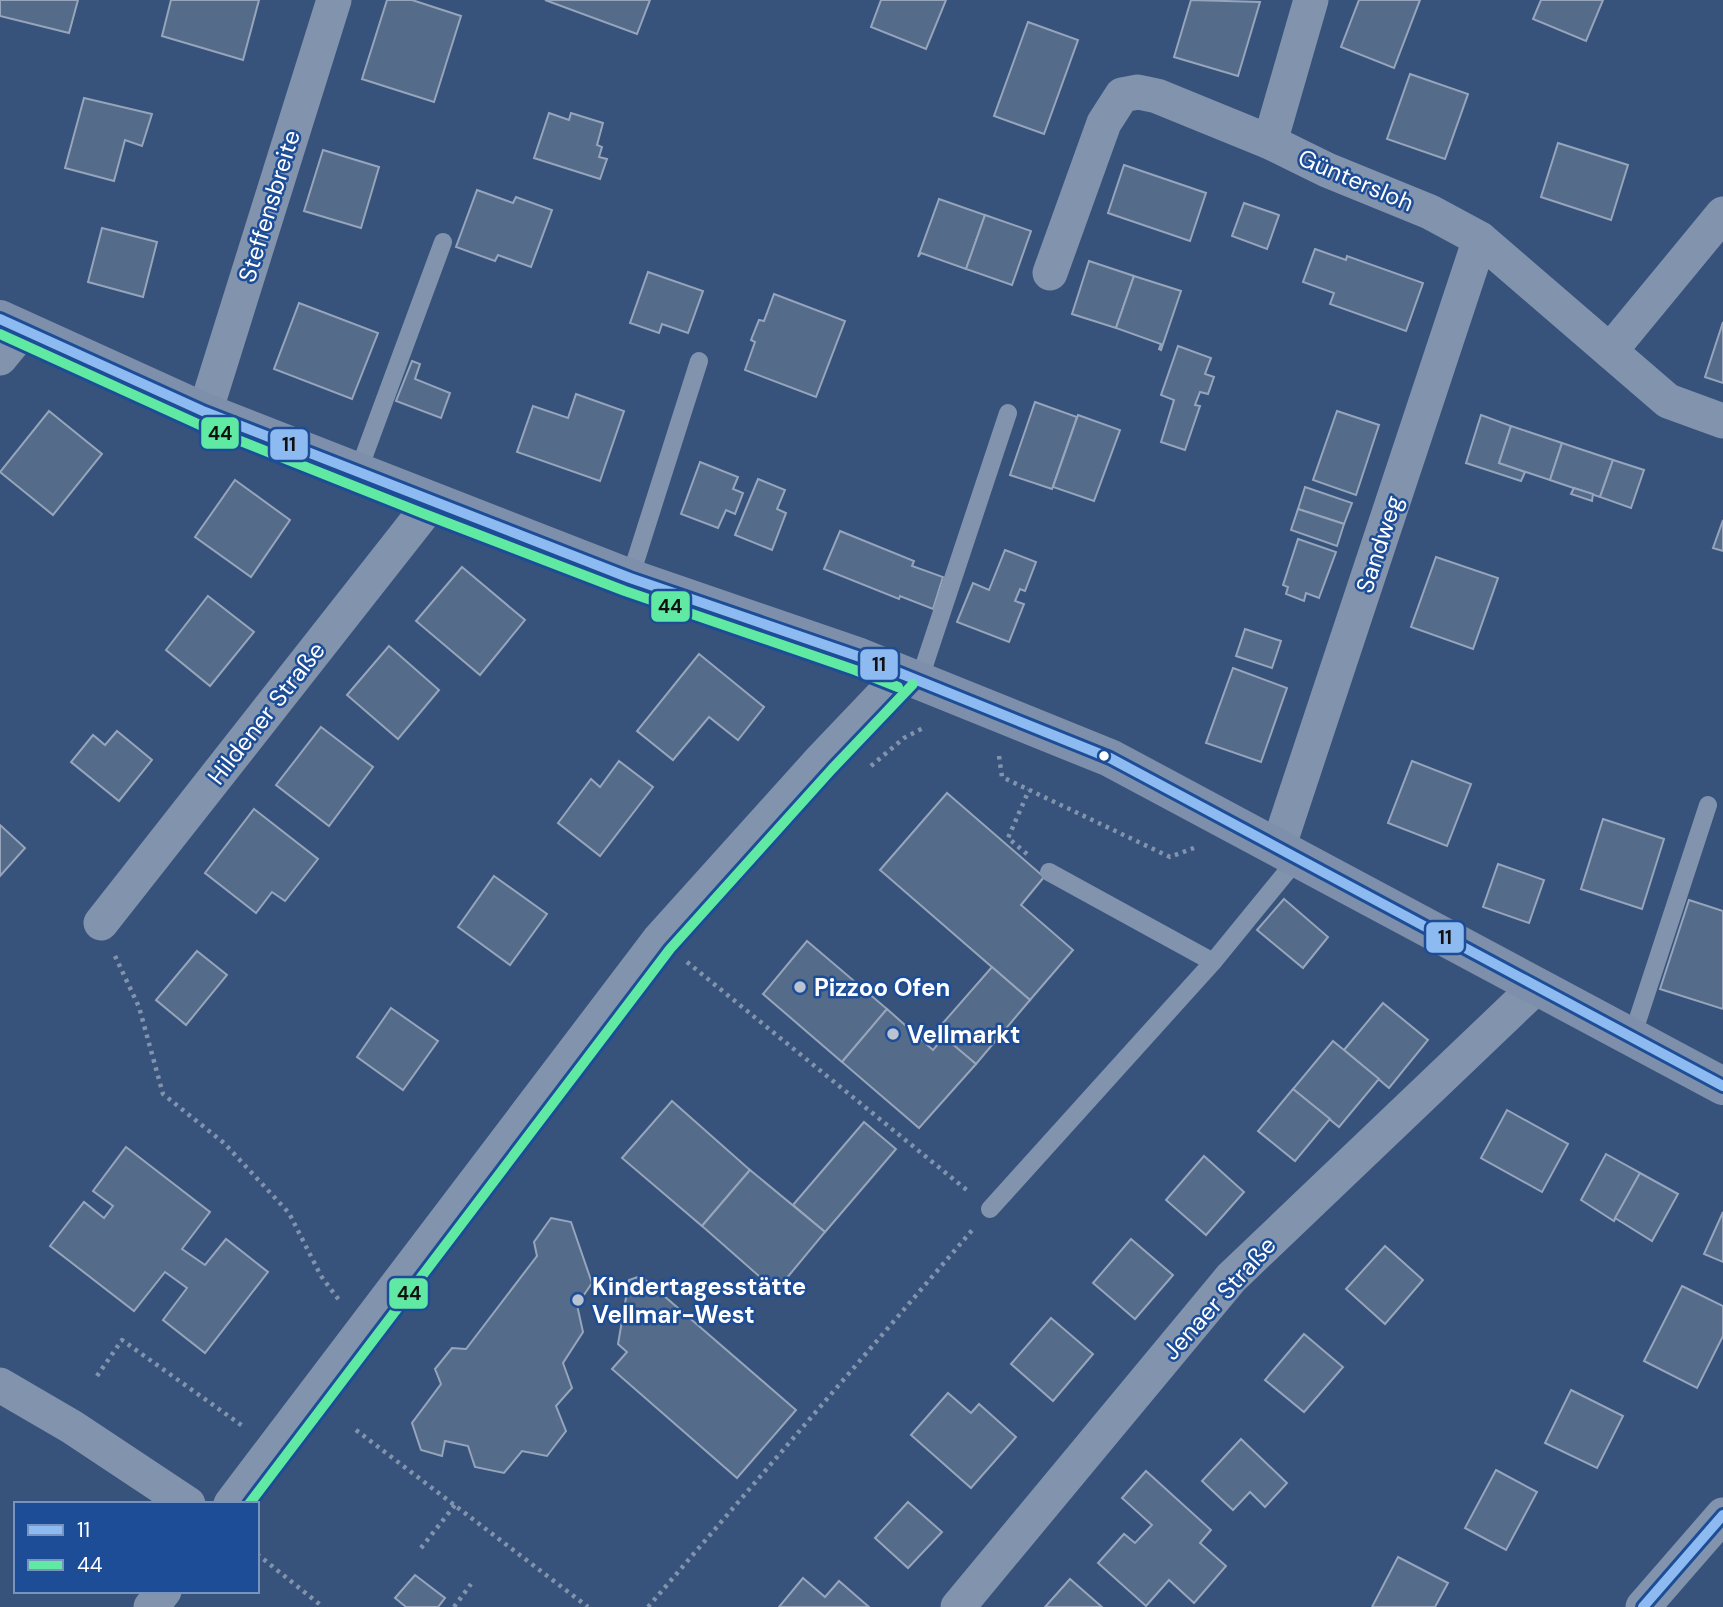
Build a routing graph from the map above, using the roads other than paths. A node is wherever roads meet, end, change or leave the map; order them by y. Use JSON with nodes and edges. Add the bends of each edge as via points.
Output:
{"nodes":[{"id":1,"x":334,"y":0,"type":"edge"},
{"id":2,"x":1311,"y":0,"type":"edge"},
{"id":3,"x":1270,"y":142,"type":"junction"},
{"id":4,"x":1723,"y":215,"type":"edge"},
{"id":5,"x":1480,"y":239,"type":"junction"},
{"id":6,"x":443,"y":242,"type":"dead end"},
{"id":7,"x":1049,"y":273,"type":"dead end"},
{"id":8,"x":8,"y":336,"type":"edge"},
{"id":9,"x":1610,"y":351,"type":"junction"},
{"id":10,"x":699,"y":361,"type":"dead end"},
{"id":11,"x":205,"y":412,"type":"junction"},
{"id":12,"x":1008,"y":413,"type":"dead end"},
{"id":13,"x":1723,"y":421,"type":"edge"},
{"id":14,"x":358,"y":472,"type":"junction"},
{"id":15,"x":432,"y":502,"type":"junction"},
{"id":16,"x":630,"y":578,"type":"junction"},
{"id":17,"x":911,"y":677,"type":"junction"},
{"id":18,"x":1708,"y":805,"type":"dead end"},
{"id":19,"x":1288,"y":853,"type":"junction"},
{"id":20,"x":1049,"y":872,"type":"road end"},
{"id":21,"x":101,"y":923,"type":"road end"},
{"id":22,"x":1213,"y":962,"type":"junction"},
{"id":23,"x":1537,"y":986,"type":"junction"},
{"id":24,"x":1632,"y":1037,"type":"junction"},
{"id":25,"x":1723,"y":1086,"type":"edge"},
{"id":26,"x":990,"y":1209,"type":"road end"},
{"id":27,"x":0,"y":1385,"type":"edge"},
{"id":28,"x":185,"y":1502,"type":"edge"},
{"id":29,"x":233,"y":1502,"type":"edge"},
{"id":30,"x":1723,"y":1515,"type":"edge"},
{"id":31,"x":958,"y":1607,"type":"edge"},
{"id":32,"x":1643,"y":1607,"type":"edge"}],
"edges":[{"from":1,"to":11,"type":"street","name":"Steffensbreite"},
{"from":2,"to":3,"type":"street"},
{"from":3,"to":5,"type":"street","name":"Güntersloh","via":[[1430,212]]},
{"from":3,"to":7,"type":"street","name":"Güntersloh","via":[[1157,96],[1122,95],[1104,123]]},
{"from":4,"to":9,"type":"street"},
{"from":5,"to":9,"type":"street","name":"Güntersloh"},
{"from":5,"to":19,"type":"street","name":"Sandweg"},
{"from":6,"to":14,"type":"lane"},
{"from":8,"to":11,"type":"street"},
{"from":9,"to":13,"type":"street","name":"Güntersloh","via":[[1668,401]]},
{"from":10,"to":16,"type":"lane"},
{"from":11,"to":14,"type":"street"},
{"from":12,"to":17,"type":"lane"},
{"from":14,"to":15,"type":"street"},
{"from":15,"to":16,"type":"street"},
{"from":15,"to":21,"type":"street","name":"Hildener Straße"},
{"from":16,"to":17,"type":"street"},
{"from":17,"to":19,"type":"street","via":[[1110,758]]},
{"from":17,"to":29,"type":"street","via":[[822,759],[659,940]]},
{"from":18,"to":24,"type":"lane"},
{"from":19,"to":22,"type":"lane"},
{"from":19,"to":23,"type":"street"},
{"from":20,"to":22,"type":"lane"},
{"from":22,"to":26,"type":"lane"},
{"from":23,"to":24,"type":"street"},
{"from":23,"to":31,"type":"street","name":"Jenaer Straße","via":[[1231,1278]]},
{"from":24,"to":25,"type":"street"},
{"from":27,"to":28,"type":"street"},
{"from":30,"to":32,"type":"street"}]}
